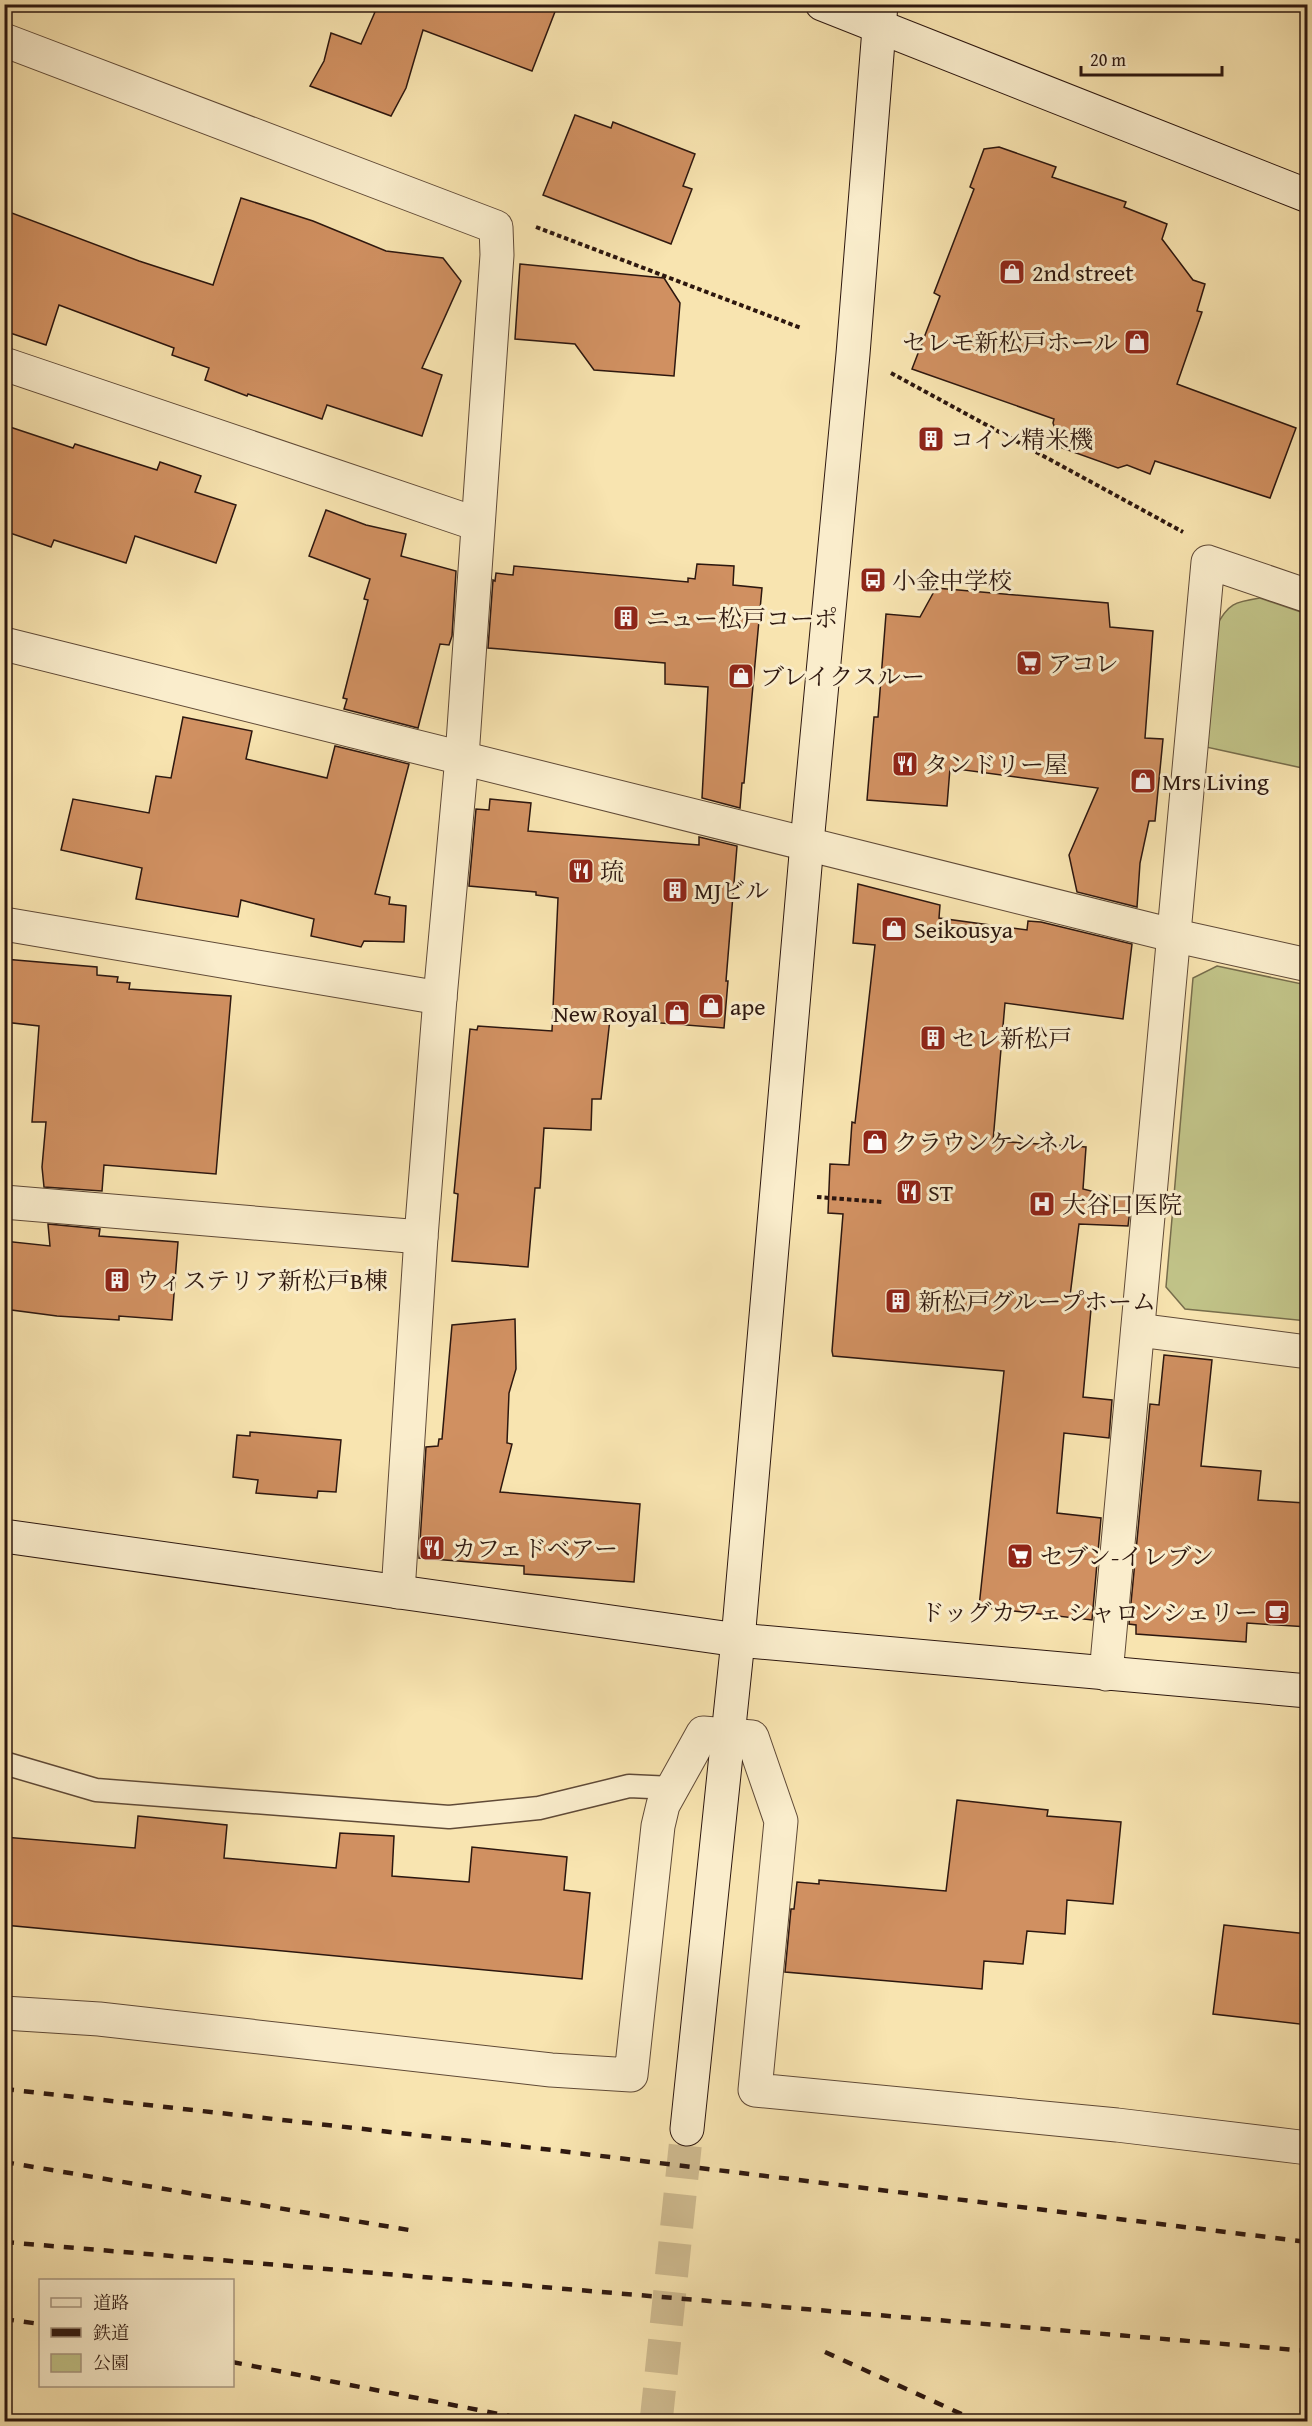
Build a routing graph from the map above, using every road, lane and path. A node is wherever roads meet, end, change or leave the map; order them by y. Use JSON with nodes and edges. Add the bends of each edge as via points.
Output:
{"nodes":[{"id":1,"x":822,"y":4,"type":"edge"},
{"id":2,"x":880,"y":16,"type":"edge"},
{"id":3,"x":4,"y":40,"type":"edge"},
{"id":4,"x":1308,"y":196,"type":"edge"},
{"id":5,"x":496,"y":227,"type":"junction"},
{"id":6,"x":801,"y":328,"type":"dead end"},
{"id":7,"x":4,"y":364,"type":"edge"},
{"id":8,"x":888,"y":372,"type":"dead end"},
{"id":9,"x":477,"y":524,"type":"junction"},
{"id":10,"x":1208,"y":562,"type":"junction"},
{"id":11,"x":1308,"y":596,"type":"edge"},
{"id":12,"x":4,"y":644,"type":"edge"},
{"id":13,"x":462,"y":758,"type":"junction"},
{"id":14,"x":807,"y":843,"type":"junction"},
{"id":15,"x":4,"y":924,"type":"edge"},
{"id":16,"x":1172,"y":935,"type":"junction"},
{"id":17,"x":1308,"y":965,"type":"edge"},
{"id":18,"x":440,"y":998,"type":"junction"},
{"id":19,"x":813,"y":1197,"type":"dead end"},
{"id":20,"x":4,"y":1202,"type":"edge"},
{"id":21,"x":882,"y":1202,"type":"dead end"},
{"id":22,"x":421,"y":1237,"type":"junction"},
{"id":23,"x":1138,"y":1330,"type":"junction"},
{"id":24,"x":1308,"y":1352,"type":"edge"},
{"id":25,"x":4,"y":1536,"type":"edge"},
{"id":26,"x":398,"y":1592,"type":"junction"},
{"id":27,"x":738,"y":1640,"type":"junction"},
{"id":28,"x":1106,"y":1674,"type":"junction"},
{"id":29,"x":1308,"y":1691,"type":"edge"},
{"id":30,"x":728,"y":1735,"type":"junction"},
{"id":31,"x":4,"y":1763,"type":"edge"},
{"id":32,"x":673,"y":1788,"type":"junction"},
{"id":33,"x":4,"y":2013,"type":"edge"},
{"id":34,"x":687,"y":2129,"type":"tunnel mouth"},
{"id":35,"x":1308,"y":2148,"type":"edge"}],
"edges":[{"from":1,"to":2,"type":"street"},
{"from":2,"to":4,"type":"street"},
{"from":2,"to":14,"type":"street"},
{"from":3,"to":5,"type":"street"},
{"from":5,"to":6,"type":"path","via":[[536,227]]},
{"from":5,"to":9,"type":"street"},
{"from":7,"to":9,"type":"street"},
{"from":8,"to":10,"type":"path","via":[[1182,531]]},
{"from":9,"to":13,"type":"street"},
{"from":10,"to":11,"type":"street"},
{"from":10,"to":16,"type":"street"},
{"from":12,"to":13,"type":"street"},
{"from":13,"to":14,"type":"street"},
{"from":13,"to":18,"type":"street"},
{"from":14,"to":16,"type":"street"},
{"from":14,"to":27,"type":"street"},
{"from":15,"to":18,"type":"street"},
{"from":16,"to":17,"type":"street"},
{"from":16,"to":23,"type":"street"},
{"from":18,"to":22,"type":"street"},
{"from":19,"to":21,"type":"path"},
{"from":20,"to":22,"type":"street"},
{"from":22,"to":26,"type":"street"},
{"from":23,"to":24,"type":"street"},
{"from":23,"to":28,"type":"street"},
{"from":25,"to":26,"type":"street"},
{"from":26,"to":27,"type":"street"},
{"from":27,"to":28,"type":"street"},
{"from":27,"to":30,"type":"street"},
{"from":28,"to":29,"type":"street"},
{"from":30,"to":32,"type":"street","via":[[703,1733]]},
{"from":30,"to":34,"type":"street"},
{"from":30,"to":35,"type":"street","via":[[752,1737],[781,1821],[755,2090]]},
{"from":31,"to":32,"type":"lane","via":[[96,1790],[449,1817],[539,1808],[629,1786]]},
{"from":32,"to":33,"type":"street","via":[[658,1826],[631,2074],[551,2070],[99,2019]]}]}
